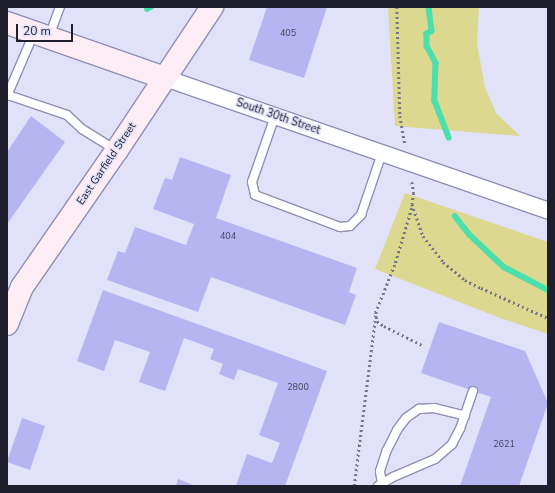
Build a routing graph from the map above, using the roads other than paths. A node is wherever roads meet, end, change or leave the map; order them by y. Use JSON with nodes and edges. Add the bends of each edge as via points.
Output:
{"nodes":[{"id":1,"x":60,"y":7,"type":"edge"},
{"id":2,"x":212,"y":7,"type":"edge"},
{"id":3,"x":7,"y":23,"type":"edge"},
{"id":4,"x":41,"y":35,"type":"junction"},
{"id":5,"x":165,"y":78,"type":"junction"},
{"id":6,"x":7,"y":96,"type":"edge"},
{"id":7,"x":275,"y":116,"type":"junction"},
{"id":8,"x":117,"y":150,"type":"junction"},
{"id":9,"x":382,"y":153,"type":"junction"},
{"id":10,"x":548,"y":211,"type":"edge"},
{"id":11,"x":7,"y":324,"type":"edge"},
{"id":12,"x":473,"y":391,"type":"dead end"},
{"id":13,"x":465,"y":416,"type":"junction"},
{"id":14,"x":380,"y":485,"type":"edge"}],
"edges":[{"from":1,"to":4,"type":"lane"},
{"from":2,"to":5,"type":"street","name":"East Garfield Street"},
{"from":3,"to":4,"type":"street","name":"South 30th Street"},
{"from":4,"to":5,"type":"street","name":"South 30th Street"},
{"from":4,"to":6,"type":"lane"},
{"from":5,"to":7,"type":"street","name":"South 30th Street"},
{"from":5,"to":8,"type":"street","name":"East Garfield Street"},
{"from":6,"to":8,"type":"lane","via":[[67,115],[82,129]]},
{"from":7,"to":9,"type":"street","name":"South 30th Street"},
{"from":7,"to":9,"type":"lane","via":[[252,182],[255,195],[340,227],[350,226],[361,215]]},
{"from":8,"to":11,"type":"street","name":"East Garfield Street","via":[[22,287]]},
{"from":9,"to":10,"type":"street","name":"South 30th Street"},
{"from":12,"to":13,"type":"lane"},
{"from":13,"to":14,"type":"lane","via":[[452,444],[435,459]]},
{"from":13,"to":14,"type":"lane","via":[[434,408],[419,409],[406,418],[387,450],[380,471]]}]}
